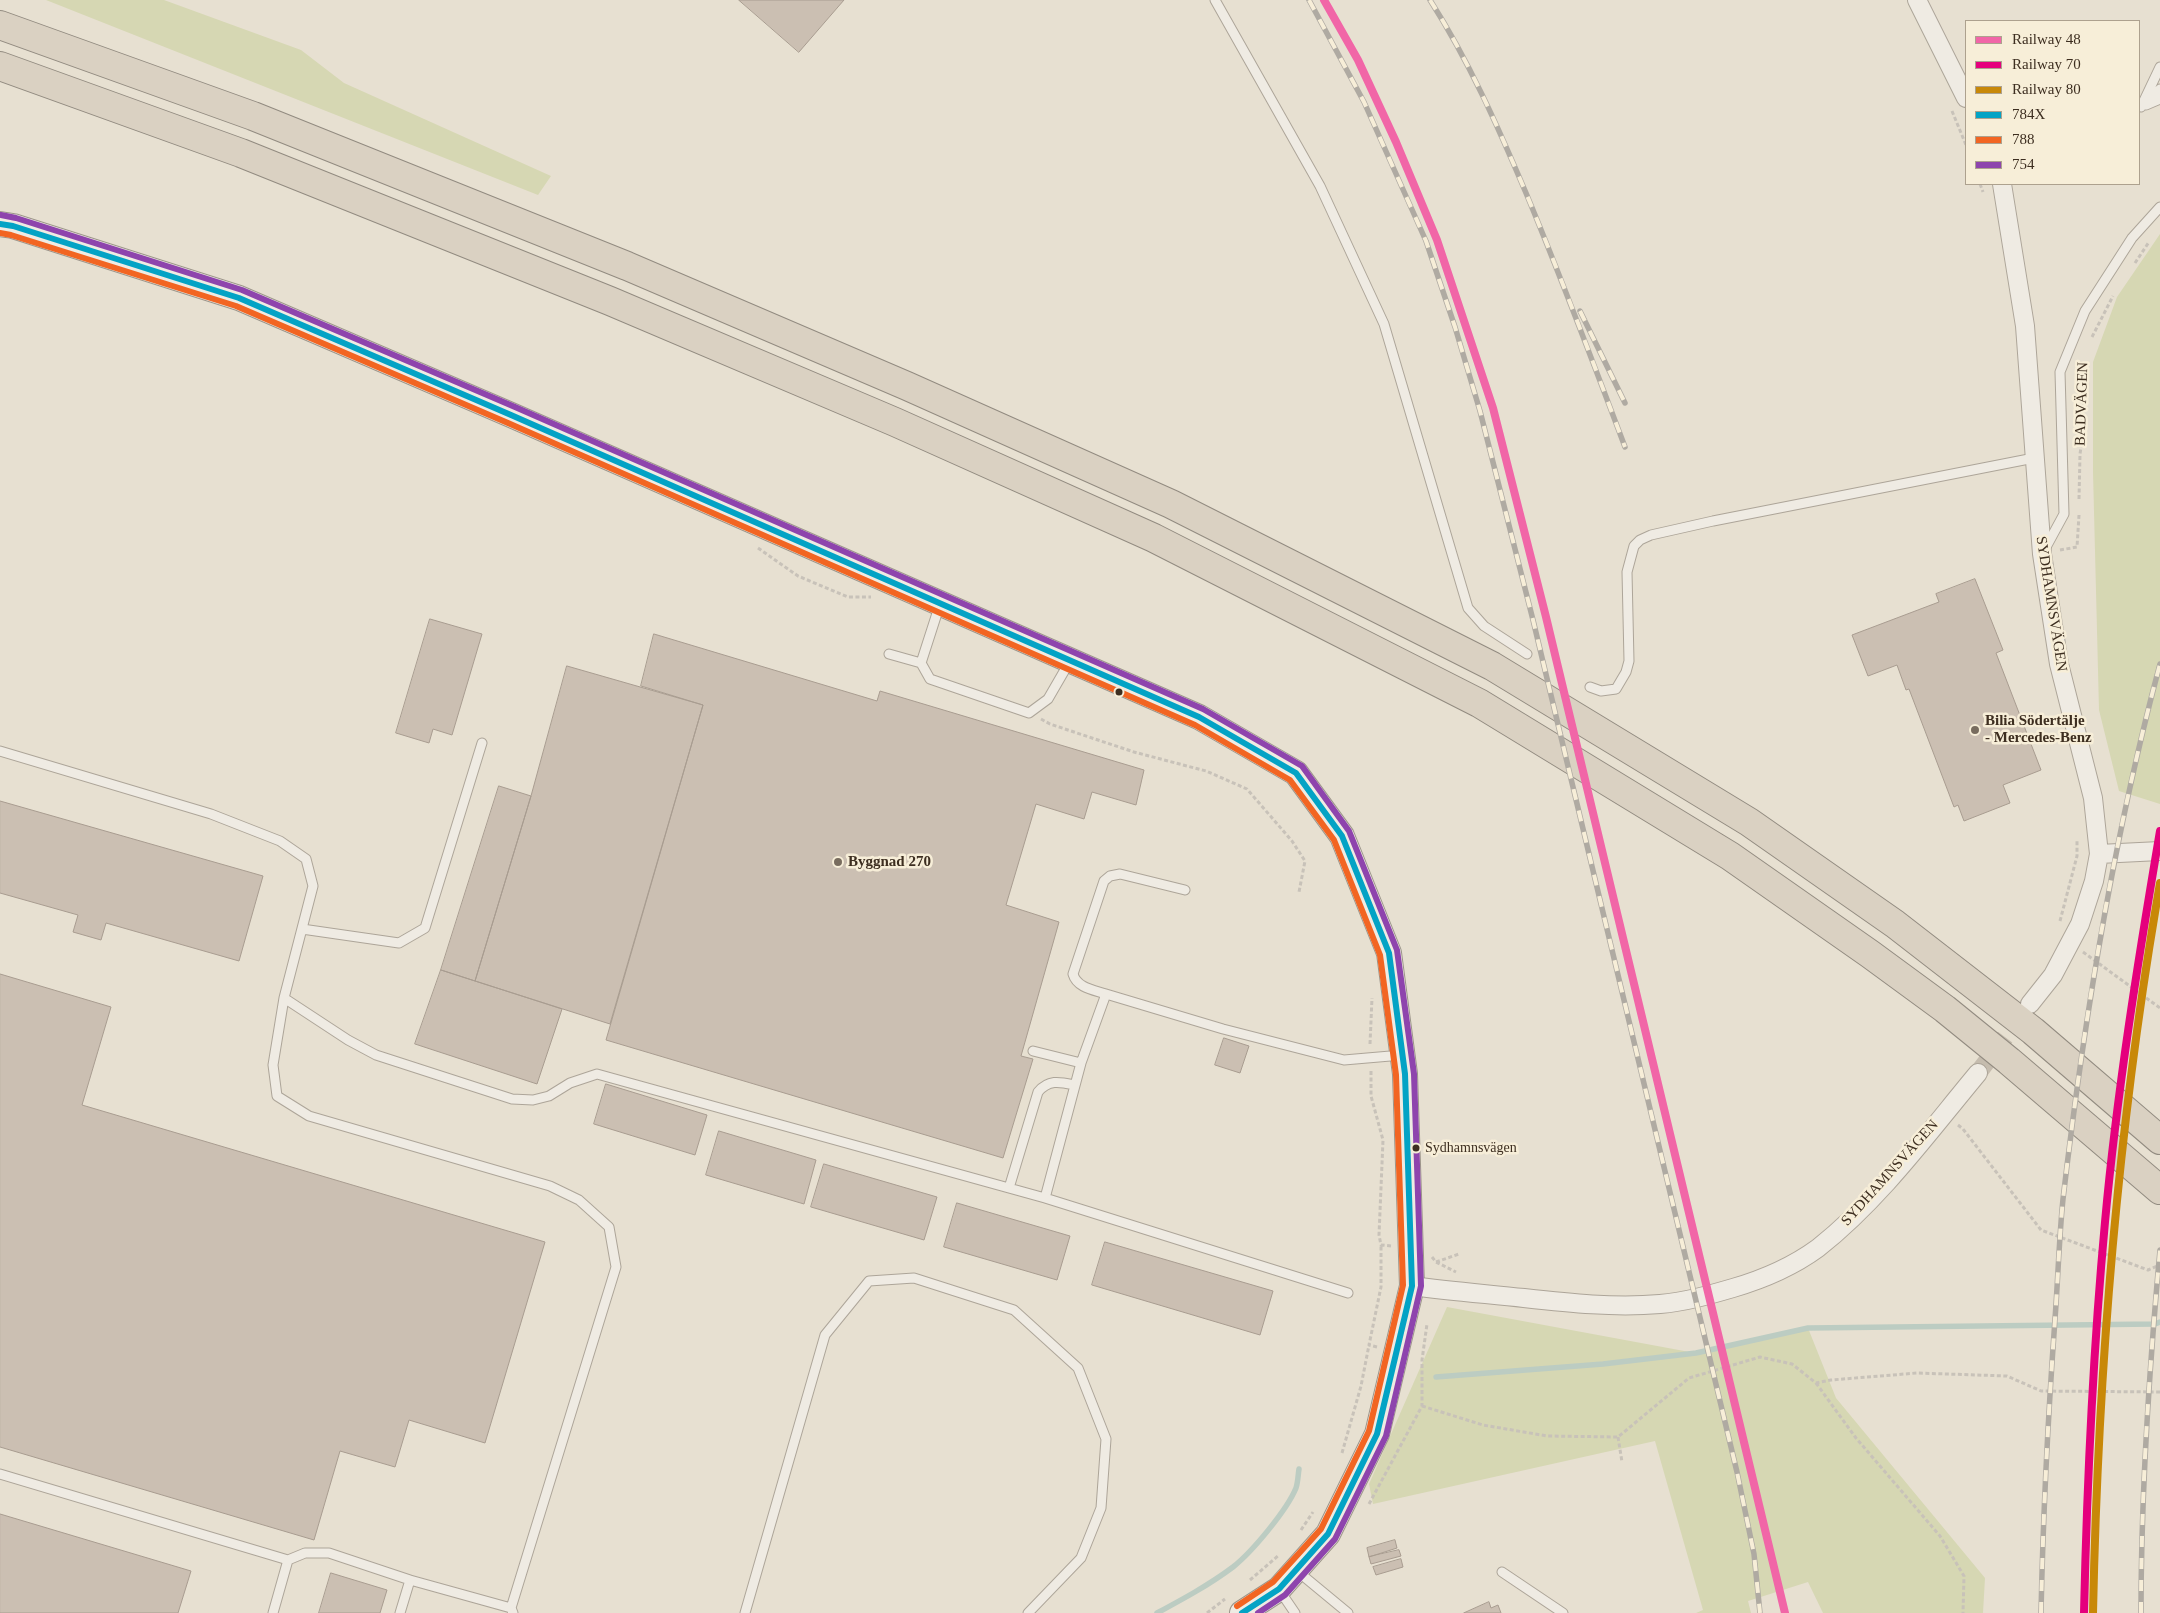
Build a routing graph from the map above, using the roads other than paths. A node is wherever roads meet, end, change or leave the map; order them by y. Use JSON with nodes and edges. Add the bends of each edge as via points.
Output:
{"nodes":[{"id":1,"x":1214,"y":0,"type":"edge"},
{"id":2,"x":1917,"y":0,"type":"edge"},
{"id":3,"x":0,"y":25,"type":"edge"},
{"id":4,"x":0,"y":66,"type":"edge"},
{"id":5,"x":2160,"y":67,"type":"edge"},
{"id":6,"x":2160,"y":89,"type":"edge"},
{"id":7,"x":1965,"y":96,"type":"edge"},
{"id":8,"x":2160,"y":99,"type":"edge"},
{"id":9,"x":2140,"y":107,"type":"edge"},
{"id":10,"x":2003,"y":185,"type":"edge"},
{"id":11,"x":2160,"y":207,"type":"edge"},
{"id":12,"x":0,"y":224,"type":"edge"},
{"id":13,"x":2034,"y":458,"type":"junction"},
{"id":14,"x":2042,"y":554,"type":"junction"},
{"id":15,"x":940,"y":604,"type":"junction"},
{"id":16,"x":888,"y":654,"type":"dead end"},
{"id":17,"x":1527,"y":654,"type":"dead end"},
{"id":18,"x":1070,"y":661,"type":"junction"},
{"id":19,"x":921,"y":663,"type":"junction"},
{"id":20,"x":1590,"y":687,"type":"dead end"},
{"id":21,"x":482,"y":742,"type":"dead end"},
{"id":22,"x":0,"y":751,"type":"edge"},
{"id":23,"x":2160,"y":851,"type":"edge"},
{"id":24,"x":2099,"y":854,"type":"junction"},
{"id":25,"x":1185,"y":890,"type":"dead end"},
{"id":26,"x":302,"y":929,"type":"junction"},
{"id":27,"x":1106,"y":994,"type":"junction"},
{"id":28,"x":284,"y":998,"type":"junction"},
{"id":29,"x":2030,"y":1004,"type":"tunnel mouth"},
{"id":30,"x":1034,"y":1051,"type":"dead end"},
{"id":31,"x":1403,"y":1055,"type":"junction"},
{"id":32,"x":1081,"y":1063,"type":"junction"},
{"id":33,"x":1978,"y":1073,"type":"tunnel mouth"},
{"id":34,"x":1075,"y":1085,"type":"junction"},
{"id":35,"x":2160,"y":1140,"type":"edge"},
{"id":36,"x":1009,"y":1188,"type":"junction"},
{"id":37,"x":2160,"y":1190,"type":"edge"},
{"id":38,"x":1045,"y":1198,"type":"junction"},
{"id":39,"x":1412,"y":1286,"type":"junction"},
{"id":40,"x":1348,"y":1293,"type":"dead end"},
{"id":41,"x":0,"y":1474,"type":"edge"},
{"id":42,"x":288,"y":1560,"type":"junction"},
{"id":43,"x":1295,"y":1570,"type":"junction"},
{"id":44,"x":1502,"y":1572,"type":"dead end"},
{"id":45,"x":410,"y":1580,"type":"junction"},
{"id":46,"x":1279,"y":1589,"type":"junction"},
{"id":47,"x":1236,"y":1604,"type":"edge"},
{"id":48,"x":512,"y":1611,"type":"edge"},
{"id":49,"x":272,"y":1613,"type":"edge"},
{"id":50,"x":400,"y":1613,"type":"edge"},
{"id":51,"x":745,"y":1613,"type":"edge"},
{"id":52,"x":1028,"y":1613,"type":"edge"},
{"id":53,"x":1295,"y":1613,"type":"edge"},
{"id":54,"x":1348,"y":1613,"type":"edge"},
{"id":55,"x":1563,"y":1613,"type":"edge"}],
"edges":[{"from":1,"to":17,"type":"lane","via":[[1320,186],[1384,324],[1468,608],[1484,626]]},
{"from":2,"to":7,"type":"street"},
{"from":3,"to":35,"type":"highway","via":[[280,127],[627,266],[898,382],[1171,504],[1492,666],[1749,822],[1887,919],[2032,1031]]},
{"from":4,"to":37,"type":"highway","via":[[241,153],[601,297],[895,422],[1154,538],[1478,703],[1730,856],[1870,954],[2009,1061]]},
{"from":5,"to":9,"type":"lane"},
{"from":6,"to":9,"type":"lane"},
{"from":8,"to":9,"type":"lane"},
{"from":10,"to":13,"type":"street","name":"SYDHAMNSVÄGEN","via":[[2025,326]]},
{"from":11,"to":14,"type":"lane","via":[[2132,238],[2085,311],[2060,372],[2064,514]]},
{"from":12,"to":15,"type":"main road","via":[[239,298]]},
{"from":13,"to":14,"type":"street","name":"SYDHAMNSVÄGEN"},
{"from":13,"to":20,"type":"lane","via":[[1713,521],[1640,540],[1634,546],[1627,572],[1630,648],[1626,672],[1616,689],[1601,691]]},
{"from":14,"to":24,"type":"street","name":"SYDHAMNSVÄGEN","via":[[2058,664],[2093,798]]},
{"from":15,"to":18,"type":"main road"},
{"from":15,"to":19,"type":"lane"},
{"from":16,"to":19,"type":"lane"},
{"from":18,"to":19,"type":"lane","via":[[1048,699],[1029,713],[930,679]]},
{"from":18,"to":31,"type":"main road","via":[[1199,717],[1296,773],[1342,836],[1389,952]]},
{"from":21,"to":26,"type":"lane","via":[[425,928],[399,944]]},
{"from":22,"to":26,"type":"lane","via":[[211,814],[280,841],[306,859],[313,886]]},
{"from":23,"to":24,"type":"street"},
{"from":24,"to":29,"type":"street","name":"SYDHAMNSVÄGEN","via":[[2088,904],[2071,944],[2053,975]]},
{"from":25,"to":27,"type":"lane","via":[[1120,874],[1104,881],[1073,974],[1080,985]]},
{"from":26,"to":28,"type":"lane"},
{"from":27,"to":31,"type":"lane","via":[[1344,1060]]},
{"from":27,"to":32,"type":"lane"},
{"from":28,"to":36,"type":"lane","via":[[376,1055],[512,1099],[533,1100],[549,1096],[570,1083],[597,1074]]},
{"from":28,"to":48,"type":"lane","via":[[273,1065],[277,1096],[309,1116],[550,1186],[579,1200],[609,1227],[616,1267]]},
{"from":30,"to":32,"type":"lane"},
{"from":31,"to":39,"type":"main road"},
{"from":32,"to":34,"type":"lane"},
{"from":33,"to":39,"type":"street","name":"SYDHAMNSVÄGEN","via":[[1886,1182],[1850,1219],[1817,1248],[1762,1280],[1698,1298],[1622,1306]]},
{"from":34,"to":36,"type":"lane","via":[[1050,1082],[1038,1092]]},
{"from":34,"to":38,"type":"lane"},
{"from":36,"to":38,"type":"lane"},
{"from":38,"to":40,"type":"lane"},
{"from":39,"to":43,"type":"main road","via":[[1377,1434],[1328,1534]]},
{"from":41,"to":42,"type":"lane"},
{"from":42,"to":45,"type":"lane","via":[[305,1553],[329,1553]]},
{"from":42,"to":49,"type":"lane"},
{"from":43,"to":46,"type":"main road"},
{"from":43,"to":54,"type":"lane"},
{"from":44,"to":55,"type":"lane"},
{"from":45,"to":48,"type":"lane"},
{"from":45,"to":50,"type":"lane"},
{"from":46,"to":47,"type":"main road"},
{"from":46,"to":53,"type":"lane"},
{"from":51,"to":52,"type":"lane","via":[[825,1335],[869,1281],[914,1278],[1014,1310],[1078,1368],[1106,1440],[1102,1508],[1080,1558]]}]}
